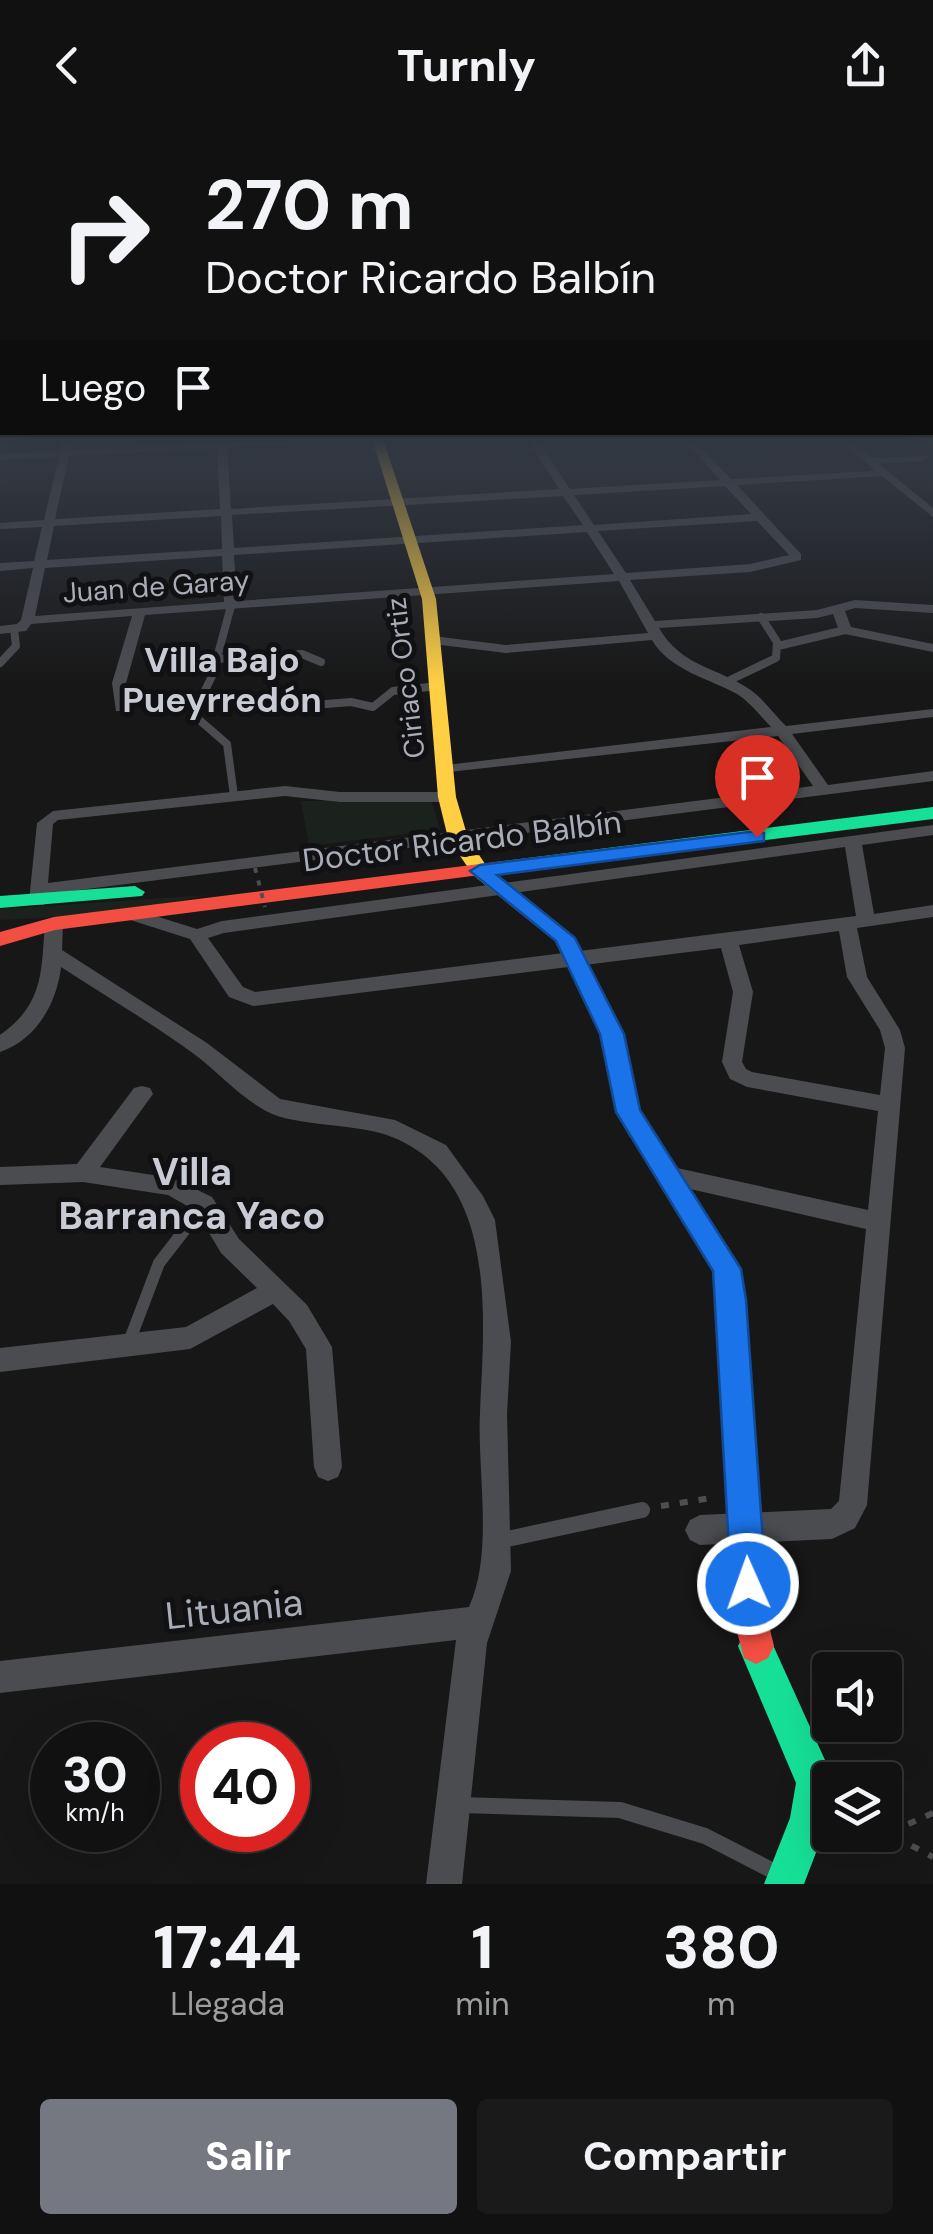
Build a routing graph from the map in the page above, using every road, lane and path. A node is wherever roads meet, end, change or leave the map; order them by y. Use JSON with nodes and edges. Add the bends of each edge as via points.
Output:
{"nodes":[{"id":1,"x":49,"y":521,"type":"edge"},
{"id":2,"x":95,"y":521,"type":"edge"},
{"id":3,"x":226,"y":521,"type":"edge"},
{"id":4,"x":404,"y":521,"type":"edge"},
{"id":5,"x":582,"y":521,"type":"edge"},
{"id":6,"x":711,"y":521,"type":"edge"},
{"id":7,"x":763,"y":521,"type":"edge"},
{"id":8,"x":48,"y":524,"type":"junction"},
{"id":9,"x":0,"y":526,"type":"edge"},
{"id":10,"x":587,"y":528,"type":"junction"},
{"id":11,"x":410,"y":541,"type":"junction"},
{"id":12,"x":228,"y":552,"type":"junction"},
{"id":13,"x":40,"y":564,"type":"junction"},
{"id":14,"x":0,"y":567,"type":"edge"},
{"id":15,"x":620,"y":578,"type":"junction"},
{"id":16,"x":427,"y":592,"type":"junction"},
{"id":17,"x":232,"y":606,"type":"junction"},
{"id":18,"x":838,"y":609,"type":"junction"},
{"id":19,"x":933,"y":609,"type":"edge"},
{"id":20,"x":139,"y":613,"type":"junction"},
{"id":21,"x":760,"y":618,"type":"junction"},
{"id":22,"x":28,"y":620,"type":"junction"},
{"id":23,"x":7,"y":630,"type":"edge"},
{"id":24,"x":845,"y":630,"type":"junction"},
{"id":25,"x":654,"y":631,"type":"junction"},
{"id":26,"x":433,"y":640,"type":"junction"},
{"id":27,"x":778,"y":646,"type":"junction"},
{"id":28,"x":933,"y":648,"type":"edge"},
{"id":29,"x":218,"y":659,"type":"junction"},
{"id":30,"x":321,"y":662,"type":"dead end"},
{"id":31,"x":0,"y":663,"type":"edge"},
{"id":32,"x":726,"y":682,"type":"junction"},
{"id":33,"x":439,"y":686,"type":"junction"},
{"id":34,"x":302,"y":706,"type":"dead end"},
{"id":35,"x":121,"y":708,"type":"dead end"},
{"id":36,"x":933,"y":713,"type":"edge"},
{"id":37,"x":782,"y":730,"type":"junction"},
{"id":38,"x":446,"y":770,"type":"junction"},
{"id":39,"x":933,"y":776,"type":"edge"},
{"id":40,"x":824,"y":790,"type":"junction"},
{"id":41,"x":933,"y":793,"type":"edge"},
{"id":42,"x":234,"y":796,"type":"junction"},
{"id":43,"x":447,"y":798,"type":"junction"},
{"id":44,"x":933,"y":812,"type":"edge"},
{"id":45,"x":933,"y":830,"type":"edge"},
{"id":46,"x":853,"y":841,"type":"junction"},
{"id":47,"x":468,"y":854,"type":"junction"},
{"id":48,"x":255,"y":868,"type":"dead end"},
{"id":49,"x":502,"y":889,"type":"junction"},
{"id":50,"x":39,"y":896,"type":"junction"},
{"id":51,"x":0,"y":902,"type":"edge"},
{"id":52,"x":264,"y":907,"type":"dead end"},
{"id":53,"x":933,"y":911,"type":"edge"},
{"id":54,"x":130,"y":914,"type":"junction"},
{"id":55,"x":54,"y":924,"type":"junction"},
{"id":56,"x":856,"y":924,"type":"junction"},
{"id":57,"x":0,"y":926,"type":"edge"},
{"id":58,"x":197,"y":935,"type":"junction"},
{"id":59,"x":0,"y":939,"type":"edge"},
{"id":60,"x":728,"y":940,"type":"junction"},
{"id":61,"x":52,"y":952,"type":"junction"},
{"id":62,"x":577,"y":959,"type":"junction"},
{"id":63,"x":0,"y":1046,"type":"edge"},
{"id":64,"x":142,"y":1094,"type":"dead end"},
{"id":65,"x":890,"y":1104,"type":"junction"},
{"id":66,"x":83,"y":1173,"type":"junction"},
{"id":67,"x":668,"y":1175,"type":"junction"},
{"id":68,"x":0,"y":1176,"type":"edge"},
{"id":69,"x":204,"y":1204,"type":"junction"},
{"id":70,"x":879,"y":1222,"type":"junction"},
{"id":71,"x":276,"y":1290,"type":"junction"},
{"id":72,"x":128,"y":1346,"type":"junction"},
{"id":73,"x":0,"y":1360,"type":"edge"},
{"id":74,"x":328,"y":1467,"type":"dead end"},
{"id":75,"x":744,"y":1493,"type":"junction"},
{"id":76,"x":642,"y":1510,"type":"joint"},
{"id":77,"x":747,"y":1528,"type":"junction"},
{"id":78,"x":700,"y":1530,"type":"dead end"},
{"id":79,"x":497,"y":1541,"type":"junction"},
{"id":80,"x":476,"y":1622,"type":"junction"},
{"id":81,"x":0,"y":1677,"type":"edge"},
{"id":82,"x":454,"y":1805,"type":"junction"},
{"id":83,"x":933,"y":1813,"type":"edge"},
{"id":84,"x":902,"y":1826,"type":"edge"},
{"id":85,"x":902,"y":1841,"type":"edge"},
{"id":86,"x":933,"y":1857,"type":"edge"},
{"id":87,"x":785,"y":1881,"type":"edge"},
{"id":88,"x":444,"y":1884,"type":"edge"}],
"edges":[{"from":1,"to":8,"type":"street"},
{"from":2,"to":8,"type":"street"},
{"from":3,"to":12,"type":"street"},
{"from":4,"to":11,"type":"street","name":"Ciriaco Ortiz"},
{"from":5,"to":10,"type":"street"},
{"from":6,"to":10,"type":"street"},
{"from":7,"to":15,"type":"street","name":"Juan de Garay","via":[[796,557],[750,568]]},
{"from":8,"to":9,"type":"street"},
{"from":8,"to":13,"type":"street"},
{"from":10,"to":11,"type":"street"},
{"from":10,"to":15,"type":"street"},
{"from":11,"to":12,"type":"street"},
{"from":11,"to":16,"type":"street","name":"Ciriaco Ortiz"},
{"from":12,"to":13,"type":"street"},
{"from":12,"to":17,"type":"street"},
{"from":13,"to":14,"type":"street"},
{"from":13,"to":22,"type":"street"},
{"from":15,"to":16,"type":"street","name":"Juan de Garay"},
{"from":15,"to":25,"type":"street"},
{"from":16,"to":17,"type":"street","name":"Juan de Garay"},
{"from":16,"to":26,"type":"street","name":"Ciriaco Ortiz"},
{"from":17,"to":20,"type":"street","name":"Juan de Garay"},
{"from":17,"to":29,"type":"lane"},
{"from":18,"to":19,"type":"street"},
{"from":18,"to":21,"type":"street"},
{"from":18,"to":24,"type":"street"},
{"from":20,"to":22,"type":"street","name":"Juan de Garay"},
{"from":20,"to":35,"type":"street","via":[[119,683]]},
{"from":21,"to":25,"type":"street"},
{"from":21,"to":27,"type":"lane"},
{"from":22,"to":23,"type":"street","name":"Juan de Garay"},
{"from":23,"to":31,"type":"lane","via":[[16,646]]},
{"from":24,"to":27,"type":"lane"},
{"from":24,"to":28,"type":"street"},
{"from":25,"to":26,"type":"street","via":[[506,649]]},
{"from":25,"to":32,"type":"street","via":[[685,664]]},
{"from":26,"to":33,"type":"street","name":"Ciriaco Ortiz"},
{"from":27,"to":32,"type":"lane","via":[[776,658]]},
{"from":29,"to":30,"type":"lane","via":[[302,654]]},
{"from":29,"to":42,"type":"lane","via":[[195,711],[227,744]]},
{"from":32,"to":37,"type":"street"},
{"from":33,"to":34,"type":"lane","via":[[393,691],[373,706]]},
{"from":33,"to":38,"type":"street","name":"Ciriaco Ortiz"},
{"from":36,"to":37,"type":"street"},
{"from":37,"to":38,"type":"street"},
{"from":37,"to":40,"type":"street"},
{"from":38,"to":43,"type":"street","name":"Ciriaco Ortiz"},
{"from":39,"to":40,"type":"street"},
{"from":40,"to":47,"type":"street"},
{"from":41,"to":47,"type":"street","name":"Doctor Ricardo Balbín"},
{"from":42,"to":43,"type":"street","via":[[297,790]]},
{"from":42,"to":50,"type":"street","via":[[47,819]]},
{"from":43,"to":47,"type":"street","name":"Ciriaco Ortiz"},
{"from":44,"to":47,"type":"street","name":"Doctor Ricardo Balbín"},
{"from":45,"to":46,"type":"street"},
{"from":46,"to":49,"type":"street"},
{"from":46,"to":56,"type":"street"},
{"from":47,"to":49,"type":"street"},
{"from":47,"to":50,"type":"street","name":"Doctor Ricardo Balbín"},
{"from":47,"to":54,"type":"street","name":"Doctor Ricardo Balbín"},
{"from":48,"to":52,"type":"path","bridge":true},
{"from":49,"to":58,"type":"street"},
{"from":49,"to":62,"type":"street","via":[[561,933]]},
{"from":50,"to":51,"type":"street","name":"Doctor Ricardo Balbín"},
{"from":53,"to":56,"type":"street"},
{"from":54,"to":55,"type":"street","name":"Doctor Ricardo Balbín"},
{"from":54,"to":58,"type":"street"},
{"from":55,"to":57,"type":"street"},
{"from":55,"to":59,"type":"street","name":"Doctor Ricardo Balbín"},
{"from":55,"to":61,"type":"street"},
{"from":56,"to":60,"type":"street"},
{"from":56,"to":65,"type":"street","via":[[856,977],[895,1039]]},
{"from":58,"to":62,"type":"street","via":[[236,992],[252,999]]},
{"from":60,"to":62,"type":"street"},
{"from":60,"to":65,"type":"street","via":[[743,992],[732,1062],[737,1074]]},
{"from":61,"to":63,"type":"street","via":[[48,995],[24,1028]]},
{"from":61,"to":79,"type":"street","via":[[200,1048],[274,1106],[395,1128],[438,1151],[475,1203],[494,1282]]},
{"from":62,"to":67,"type":"street","via":[[612,1034],[628,1112]]},
{"from":64,"to":66,"type":"street"},
{"from":65,"to":70,"type":"street"},
{"from":66,"to":68,"type":"street"},
{"from":66,"to":69,"type":"street","via":[[173,1187]]},
{"from":67,"to":70,"type":"street"},
{"from":67,"to":75,"type":"street","via":[[730,1278]]},
{"from":69,"to":71,"type":"street","via":[[230,1246]]},
{"from":69,"to":72,"type":"lane","via":[[159,1263]]},
{"from":70,"to":77,"type":"street","via":[[853,1505],[832,1524]]},
{"from":71,"to":72,"type":"street","via":[[190,1338]]},
{"from":71,"to":74,"type":"street","via":[[319,1346]]},
{"from":72,"to":73,"type":"street"},
{"from":75,"to":76,"type":"path"},
{"from":75,"to":77,"type":"street"},
{"from":76,"to":79,"type":"lane"},
{"from":77,"to":78,"type":"street"},
{"from":77,"to":87,"type":"street","via":[[757,1652],[815,1776],[817,1794]]},
{"from":79,"to":80,"type":"street","via":[[495,1587]]},
{"from":80,"to":81,"type":"street","name":"Lituania"},
{"from":80,"to":82,"type":"street"},
{"from":82,"to":87,"type":"lane","via":[[620,1810],[705,1836]]},
{"from":82,"to":88,"type":"street"},
{"from":83,"to":84,"type":"path"},
{"from":85,"to":86,"type":"path"}]}
